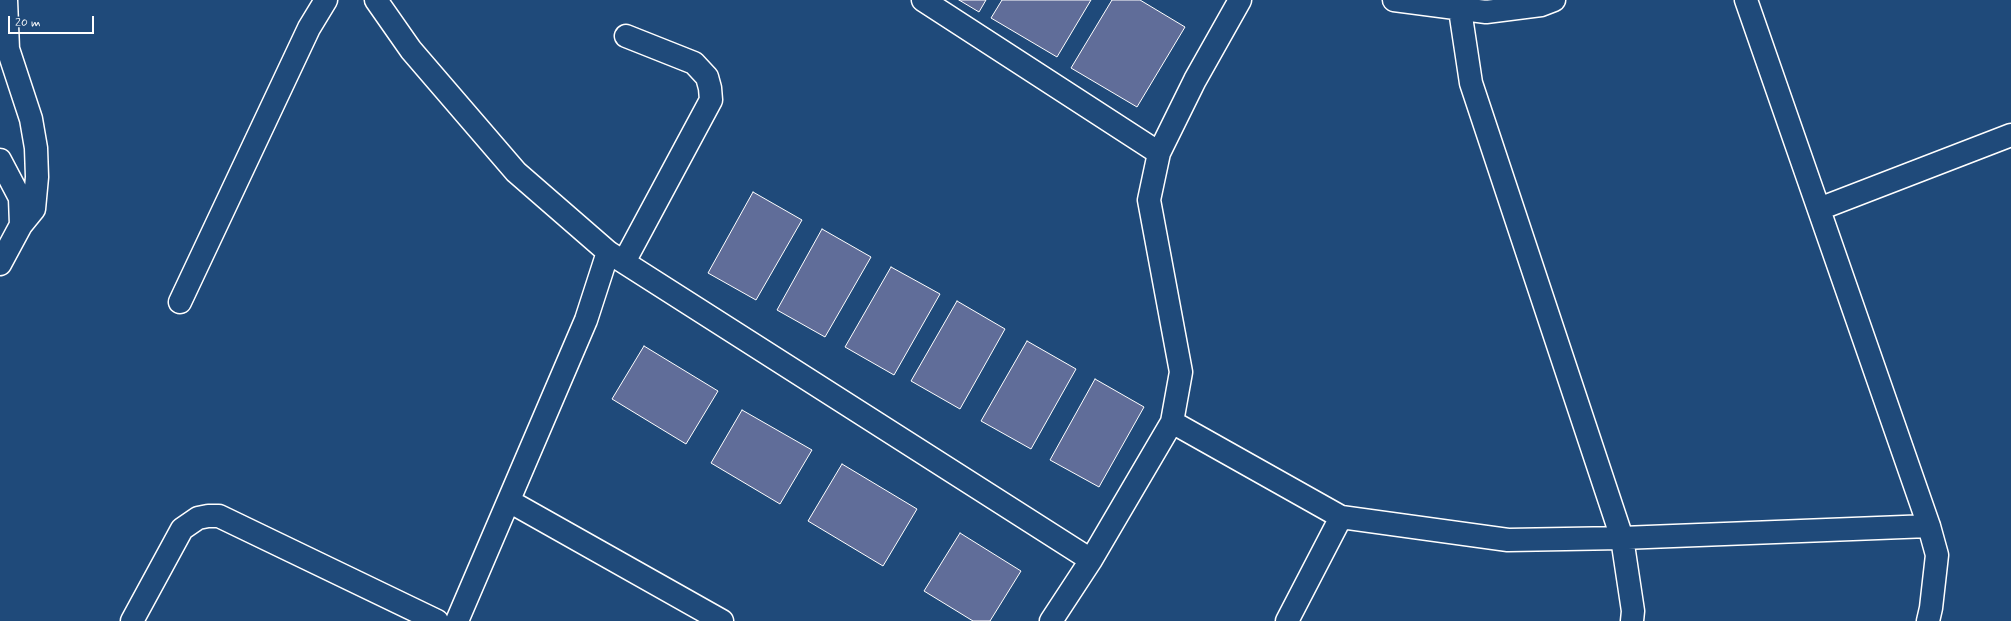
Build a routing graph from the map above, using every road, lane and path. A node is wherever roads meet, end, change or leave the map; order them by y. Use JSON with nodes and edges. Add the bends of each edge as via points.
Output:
{"nodes":[{"id":1,"x":6,"y":0,"type":"edge"},
{"id":2,"x":326,"y":0,"type":"edge"},
{"id":3,"x":376,"y":0,"type":"edge"},
{"id":4,"x":922,"y":0,"type":"edge"},
{"id":5,"x":1240,"y":0,"type":"edge"},
{"id":6,"x":1394,"y":0,"type":"edge"},
{"id":7,"x":1554,"y":0,"type":"edge"},
{"id":8,"x":1746,"y":0,"type":"edge"},
{"id":9,"x":1513,"y":4,"type":"edge"},
{"id":10,"x":1460,"y":10,"type":"junction"},
{"id":11,"x":626,"y":36,"type":"dead end"},
{"id":12,"x":2011,"y":136,"type":"edge"},
{"id":13,"x":1159,"y":153,"type":"junction"},
{"id":14,"x":0,"y":160,"type":"edge"},
{"id":15,"x":1819,"y":209,"type":"junction"},
{"id":16,"x":21,"y":225,"type":"junction"},
{"id":17,"x":616,"y":257,"type":"junction"},
{"id":18,"x":0,"y":264,"type":"edge"},
{"id":19,"x":180,"y":302,"type":"dead end"},
{"id":20,"x":1172,"y":422,"type":"junction"},
{"id":21,"x":509,"y":501,"type":"junction"},
{"id":22,"x":1340,"y":517,"type":"junction"},
{"id":23,"x":1929,"y":526,"type":"junction"},
{"id":24,"x":1622,"y":538,"type":"junction"},
{"id":25,"x":1091,"y":560,"type":"junction"},
{"id":26,"x":132,"y":621,"type":"edge"},
{"id":27,"x":437,"y":621,"type":"edge"},
{"id":28,"x":457,"y":621,"type":"edge"},
{"id":29,"x":722,"y":621,"type":"edge"},
{"id":30,"x":1051,"y":621,"type":"edge"},
{"id":31,"x":1287,"y":621,"type":"edge"},
{"id":32,"x":1632,"y":621,"type":"edge"},
{"id":33,"x":1928,"y":621,"type":"edge"}],
"edges":[{"from":1,"to":16,"type":"street","via":[[8,50],[31,119],[36,148],[34,209]]},
{"from":2,"to":19,"type":"street","via":[[309,28]]},
{"from":3,"to":17,"type":"street","via":[[411,50],[516,172]]},
{"from":4,"to":13,"type":"street"},
{"from":5,"to":13,"type":"street","via":[[1195,80]]},
{"from":6,"to":10,"type":"street"},
{"from":7,"to":9,"type":"street","via":[[1541,5]]},
{"from":8,"to":15,"type":"street"},
{"from":9,"to":10,"type":"street","via":[[1486,12]]},
{"from":10,"to":24,"type":"street","via":[[1471,83]]},
{"from":11,"to":17,"type":"street","via":[[694,63],[707,77],[711,100]]},
{"from":12,"to":15,"type":"street"},
{"from":13,"to":20,"type":"street","via":[[1149,200],[1181,372]]},
{"from":14,"to":16,"type":"street","via":[[20,198]]},
{"from":15,"to":23,"type":"street"},
{"from":16,"to":18,"type":"street"},
{"from":17,"to":21,"type":"street","via":[[586,320]]},
{"from":17,"to":25,"type":"street"},
{"from":20,"to":22,"type":"street"},
{"from":20,"to":25,"type":"street"},
{"from":21,"to":28,"type":"street"},
{"from":21,"to":29,"type":"street"},
{"from":22,"to":24,"type":"street","via":[[1508,540]]},
{"from":22,"to":31,"type":"street"},
{"from":23,"to":24,"type":"street"},
{"from":23,"to":33,"type":"street","via":[[1937,555]]},
{"from":24,"to":32,"type":"street","via":[[1633,611]]},
{"from":25,"to":30,"type":"street"},
{"from":26,"to":27,"type":"street","via":[[182,529],[198,518],[208,516],[219,516]]}]}
